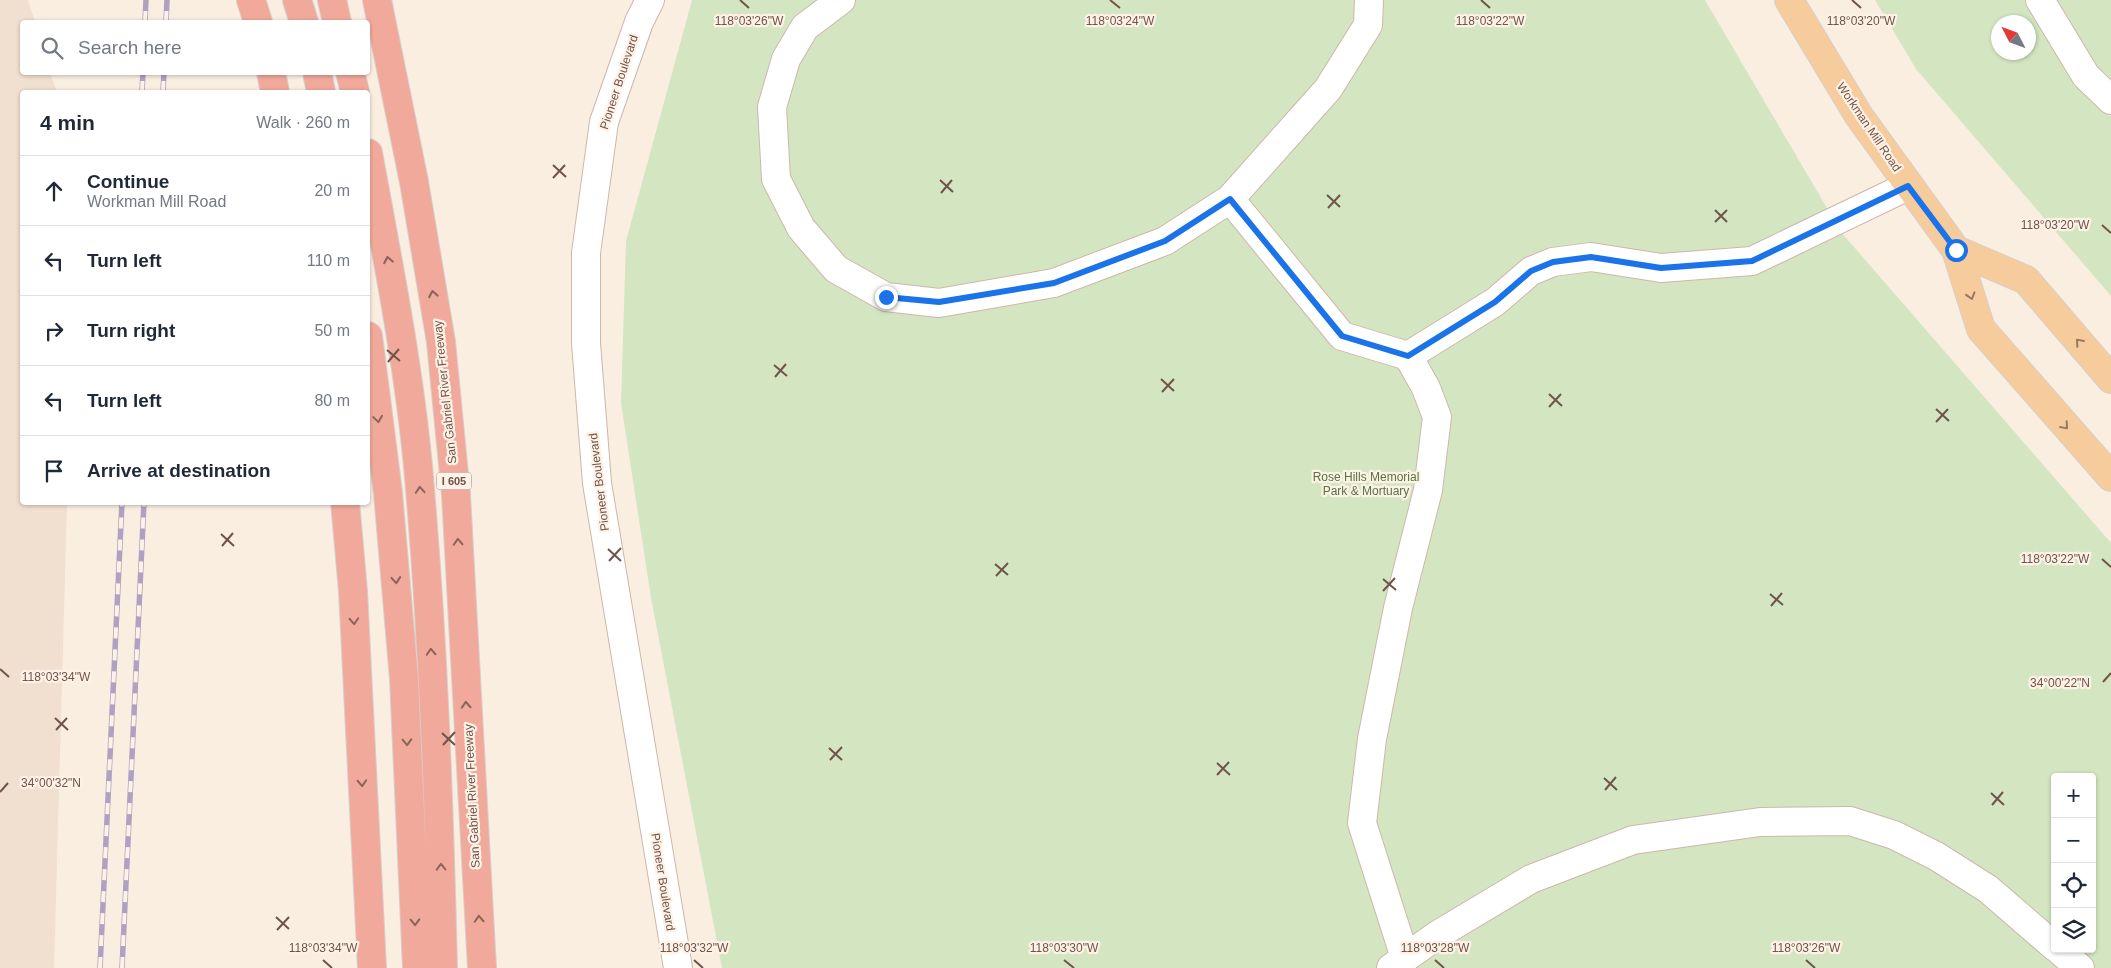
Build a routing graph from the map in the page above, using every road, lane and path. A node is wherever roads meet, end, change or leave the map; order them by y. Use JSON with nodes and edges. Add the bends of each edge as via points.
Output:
{"nodes":[{"id":1,"x":252,"y":0,"type":"edge"},
{"id":2,"x":297,"y":0,"type":"edge"},
{"id":3,"x":332,"y":0,"type":"edge"},
{"id":4,"x":376,"y":0,"type":"edge"},
{"id":5,"x":650,"y":0,"type":"edge"},
{"id":6,"x":841,"y":0,"type":"edge"},
{"id":7,"x":1369,"y":0,"type":"edge"},
{"id":8,"x":1789,"y":0,"type":"edge"},
{"id":9,"x":2040,"y":0,"type":"edge"},
{"id":10,"x":257,"y":20,"type":"edge"},
{"id":11,"x":303,"y":20,"type":"edge"},
{"id":12,"x":337,"y":20,"type":"edge"},
{"id":13,"x":272,"y":75,"type":"edge"},
{"id":14,"x":318,"y":75,"type":"edge"},
{"id":15,"x":351,"y":75,"type":"edge"},
{"id":16,"x":276,"y":90,"type":"edge"},
{"id":17,"x":321,"y":90,"type":"edge"},
{"id":18,"x":354,"y":90,"type":"edge"},
{"id":19,"x":2111,"y":100,"type":"edge"},
{"id":20,"x":370,"y":164,"type":"edge"},
{"id":21,"x":1908,"y":186,"type":"junction"},
{"id":22,"x":1230,"y":199,"type":"junction"},
{"id":23,"x":1956,"y":250,"type":"junction"},
{"id":24,"x":370,"y":352,"type":"edge"},
{"id":25,"x":1408,"y":356,"type":"junction"},
{"id":26,"x":2111,"y":379,"type":"edge"},
{"id":27,"x":2111,"y":478,"type":"edge"},
{"id":28,"x":346,"y":505,"type":"edge"},
{"id":29,"x":2051,"y":944,"type":"edge"},
{"id":30,"x":2062,"y":953,"type":"edge"},
{"id":31,"x":1398,"y":963,"type":"edge"},
{"id":32,"x":372,"y":968,"type":"edge"},
{"id":33,"x":417,"y":968,"type":"edge"},
{"id":34,"x":443,"y":968,"type":"edge"},
{"id":35,"x":482,"y":968,"type":"edge"},
{"id":36,"x":678,"y":968,"type":"edge"},
{"id":37,"x":2080,"y":968,"type":"edge"}],
"edges":[{"from":1,"to":10,"type":"highway"},
{"from":2,"to":11,"type":"highway"},
{"from":3,"to":12,"type":"highway"},
{"from":35,"to":4,"type":"highway","name":"San Gabriel River Freeway","number":"I 605","one_way":true,"via":[[456,495],[441,342],[414,182]]},
{"from":5,"to":36,"type":"street","name":"Pioneer Boulevard","via":[[639,22],[604,122],[586,253],[586,344],[597,483]]},
{"from":6,"to":22,"type":"street","via":[[805,27],[786,59],[772,107],[776,179],[801,228],[836,269],[886,297],[939,302],[1054,283],[1165,241]]},
{"from":7,"to":22,"type":"street","via":[[1368,25],[1328,89]]},
{"from":8,"to":21,"type":"main road","name":"Workman Mill Road","via":[[1859,116]]},
{"from":9,"to":19,"type":"street","via":[[2086,76]]},
{"from":13,"to":16,"type":"highway"},
{"from":14,"to":17,"type":"highway"},
{"from":15,"to":18,"type":"highway"},
{"from":34,"to":20,"type":"highway","one_way":true,"via":[[431,640],[418,464],[394,293]]},
{"from":21,"to":23,"type":"main road","name":"Workman Mill Road"},
{"from":21,"to":25,"type":"street","via":[[1752,261],[1661,268],[1591,257],[1553,262],[1531,271],[1495,302]]},
{"from":22,"to":25,"type":"street","via":[[1342,336]]},
{"from":26,"to":23,"type":"main road","name":"Workman Mill Road","one_way":true,"via":[[2026,280]]},
{"from":23,"to":27,"type":"main road","name":"Workman Mill Road","one_way":true,"via":[[1981,329]]},
{"from":24,"to":33,"type":"highway","one_way":true,"via":[[388,493],[404,679]]},
{"from":25,"to":31,"type":"street","via":[[1437,416],[1428,490],[1398,608],[1372,739],[1362,824]]},
{"from":28,"to":32,"type":"highway","one_way":true},
{"from":29,"to":31,"type":"street","via":[[1988,889],[1936,856],[1894,835],[1850,821],[1760,822],[1634,840],[1531,879],[1439,934]]},
{"from":30,"to":37,"type":"street"}]}
